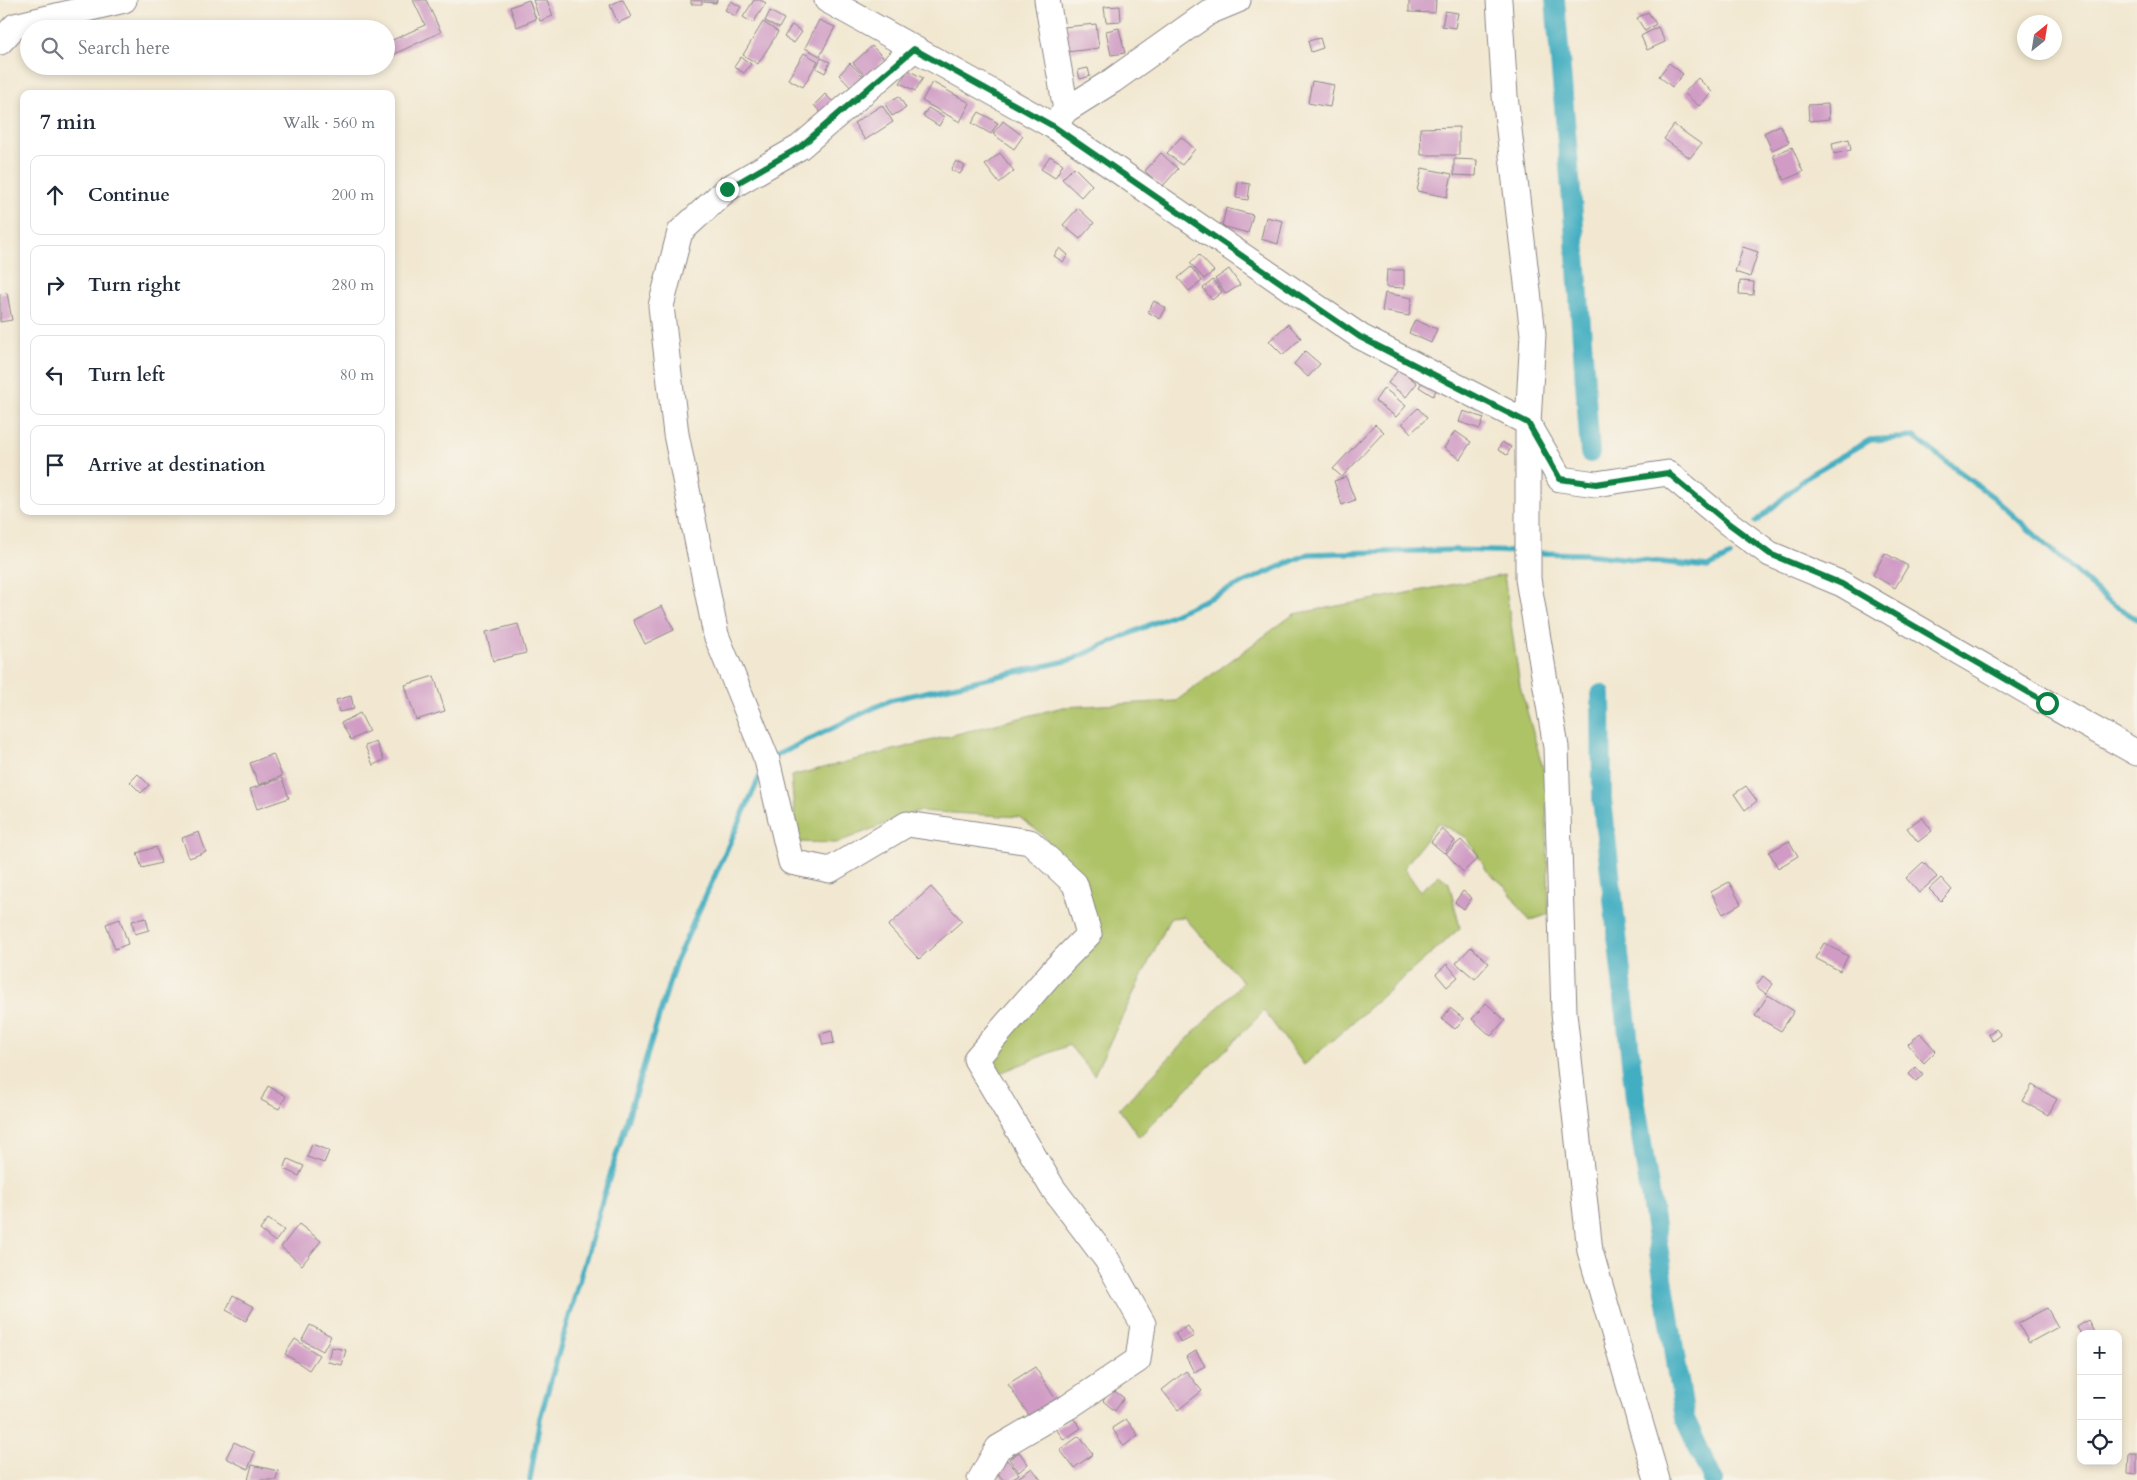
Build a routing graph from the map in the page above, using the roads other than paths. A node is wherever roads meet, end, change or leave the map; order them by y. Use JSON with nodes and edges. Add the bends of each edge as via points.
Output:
{"nodes":[{"id":1,"x":124,"y":0,"type":"edge"},
{"id":2,"x":827,"y":0,"type":"edge"},
{"id":3,"x":1047,"y":0,"type":"edge"},
{"id":4,"x":1238,"y":0,"type":"edge"},
{"id":5,"x":1499,"y":0,"type":"edge"},
{"id":6,"x":39,"y":20,"type":"edge"},
{"id":7,"x":20,"y":25,"type":"edge"},
{"id":8,"x":0,"y":42,"type":"edge"},
{"id":9,"x":914,"y":49,"type":"junction"},
{"id":10,"x":1059,"y":118,"type":"junction"},
{"id":11,"x":1528,"y":423,"type":"junction"},
{"id":12,"x":2137,"y":753,"type":"edge"},
{"id":13,"x":980,"y":1480,"type":"edge"},
{"id":14,"x":1657,"y":1480,"type":"edge"}],
"edges":[{"from":1,"to":6,"type":"street"},
{"from":2,"to":9,"type":"street"},
{"from":3,"to":10,"type":"street"},
{"from":4,"to":10,"type":"street","via":[[1209,12]]},
{"from":5,"to":11,"type":"street","via":[[1505,96],[1533,334]]},
{"from":7,"to":8,"type":"street","via":[[14,26]]},
{"from":9,"to":10,"type":"street"},
{"from":9,"to":13,"type":"street","via":[[800,147],[727,189],[680,232],[661,306],[676,434],[716,635],[767,760],[790,862],[830,870],[907,824],[1030,842],[1075,884],[1089,934],[976,1059],[1052,1188],[1107,1260],[1143,1324],[1138,1360],[1068,1407],[998,1448]]},
{"from":10,"to":11,"type":"street","via":[[1360,337]]},
{"from":11,"to":12,"type":"street","via":[[1560,479],[1596,484],[1668,473],[1770,554],[1842,584]]},
{"from":11,"to":14,"type":"street","via":[[1528,578],[1556,748],[1564,1013],[1590,1251]]}]}
